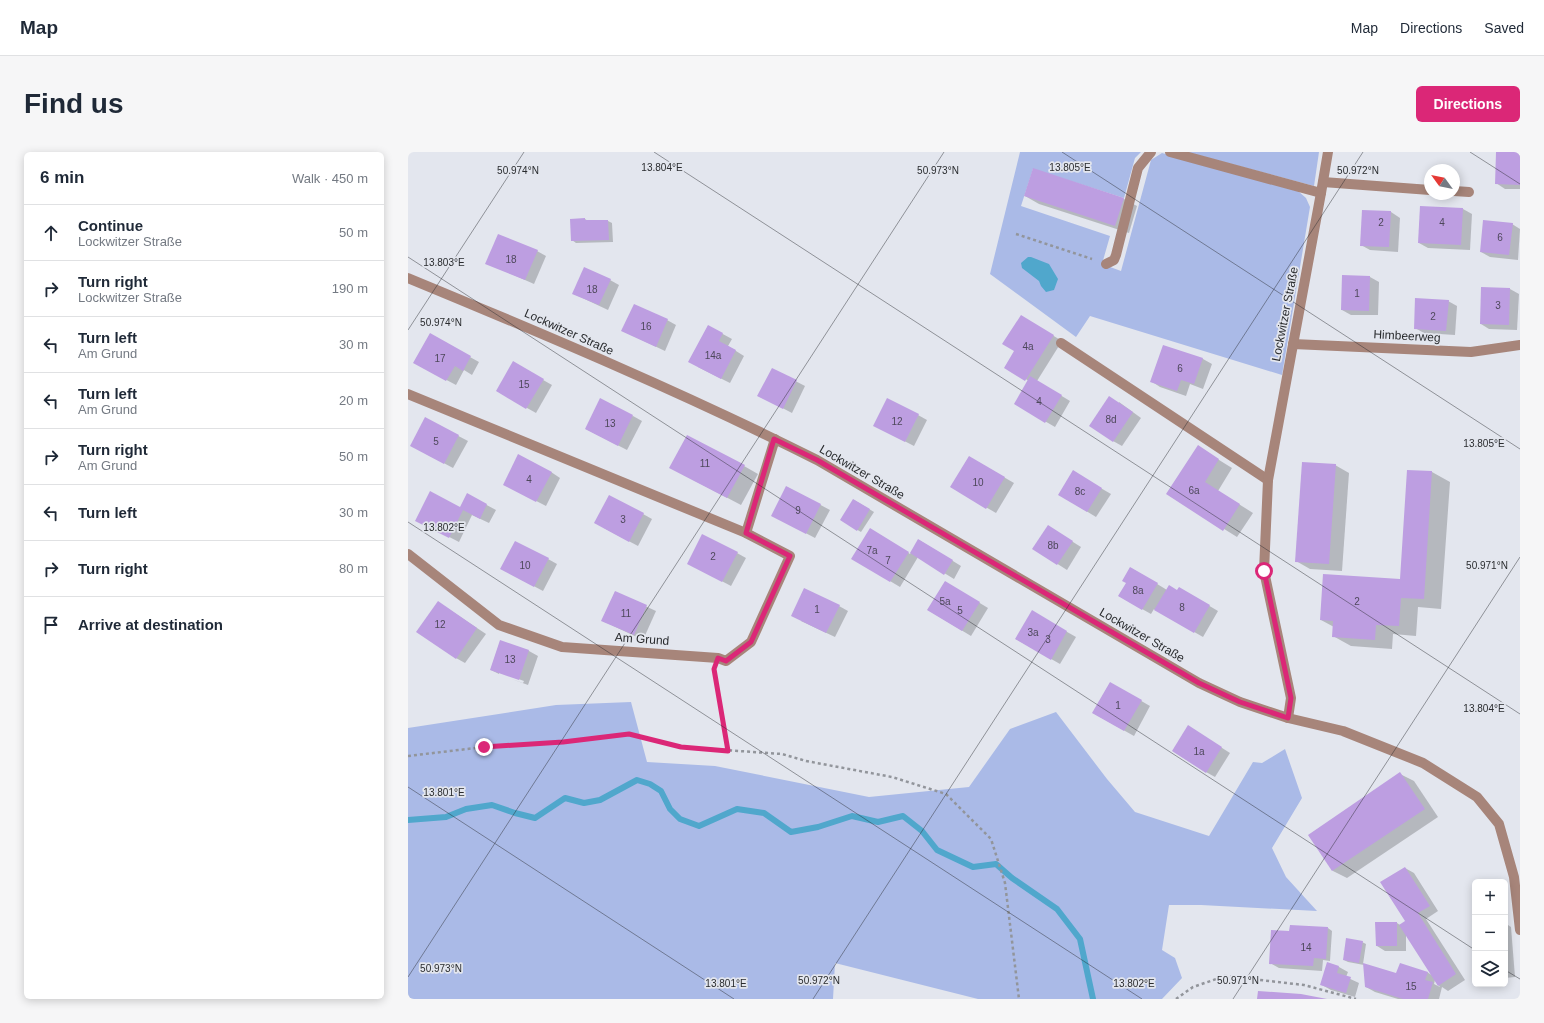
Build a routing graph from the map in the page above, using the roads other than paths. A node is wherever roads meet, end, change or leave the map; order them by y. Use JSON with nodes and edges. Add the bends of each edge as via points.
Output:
{"nodes":[{"id":1,"x":1151,"y":152,"type":"edge"},
{"id":2,"x":1170,"y":152,"type":"edge"},
{"id":3,"x":1328,"y":152,"type":"edge"},
{"id":4,"x":1323,"y":182,"type":"junction"},
{"id":5,"x":1424,"y":190,"type":"edge"},
{"id":6,"x":1460,"y":191,"type":"edge"},
{"id":7,"x":1470,"y":192,"type":"dead end"},
{"id":8,"x":1321,"y":193,"type":"junction"},
{"id":9,"x":1106,"y":264,"type":"road end"},
{"id":10,"x":408,"y":278,"type":"edge"},
{"id":11,"x":1061,"y":343,"type":"dead end"},
{"id":12,"x":1292,"y":344,"type":"junction"},
{"id":13,"x":1520,"y":345,"type":"edge"},
{"id":14,"x":408,"y":394,"type":"edge"},
{"id":15,"x":774,"y":439,"type":"junction"},
{"id":16,"x":1268,"y":480,"type":"junction"},
{"id":17,"x":746,"y":533,"type":"junction"},
{"id":18,"x":408,"y":554,"type":"edge"},
{"id":19,"x":1288,"y":718,"type":"junction"},
{"id":20,"x":1520,"y":930,"type":"edge"}],
"edges":[{"from":1,"to":9,"type":"street","via":[[1138,168],[1116,255],[1114,260]]},
{"from":2,"to":8,"type":"street"},
{"from":3,"to":4,"type":"street","name":"Lockwitzer Straße"},
{"from":4,"to":5,"type":"street"},
{"from":4,"to":8,"type":"street","name":"Lockwitzer Straße"},
{"from":6,"to":7,"type":"street"},
{"from":8,"to":12,"type":"street","name":"Lockwitzer Straße"},
{"from":10,"to":15,"type":"street","name":"Lockwitzer Straße","via":[[553,338]]},
{"from":11,"to":16,"type":"street"},
{"from":12,"to":13,"type":"street","name":"Himbeerweg","via":[[1470,352]]},
{"from":12,"to":16,"type":"street","name":"Lockwitzer Straße"},
{"from":14,"to":17,"type":"street","name":"Am Grund"},
{"from":15,"to":17,"type":"street"},
{"from":15,"to":19,"type":"street","name":"Lockwitzer Straße","via":[[823,464],[1199,683],[1240,702]]},
{"from":16,"to":19,"type":"street","name":"Lockwitzer Straße","via":[[1264,571],[1291,698]]},
{"from":17,"to":18,"type":"street","name":"Am Grund","via":[[790,556],[751,642],[726,661],[718,658],[562,647],[499,625]]},
{"from":19,"to":20,"type":"street","name":"Lockwitzer Straße","via":[[1343,731],[1423,762],[1477,797],[1499,824],[1514,877]]}]}
